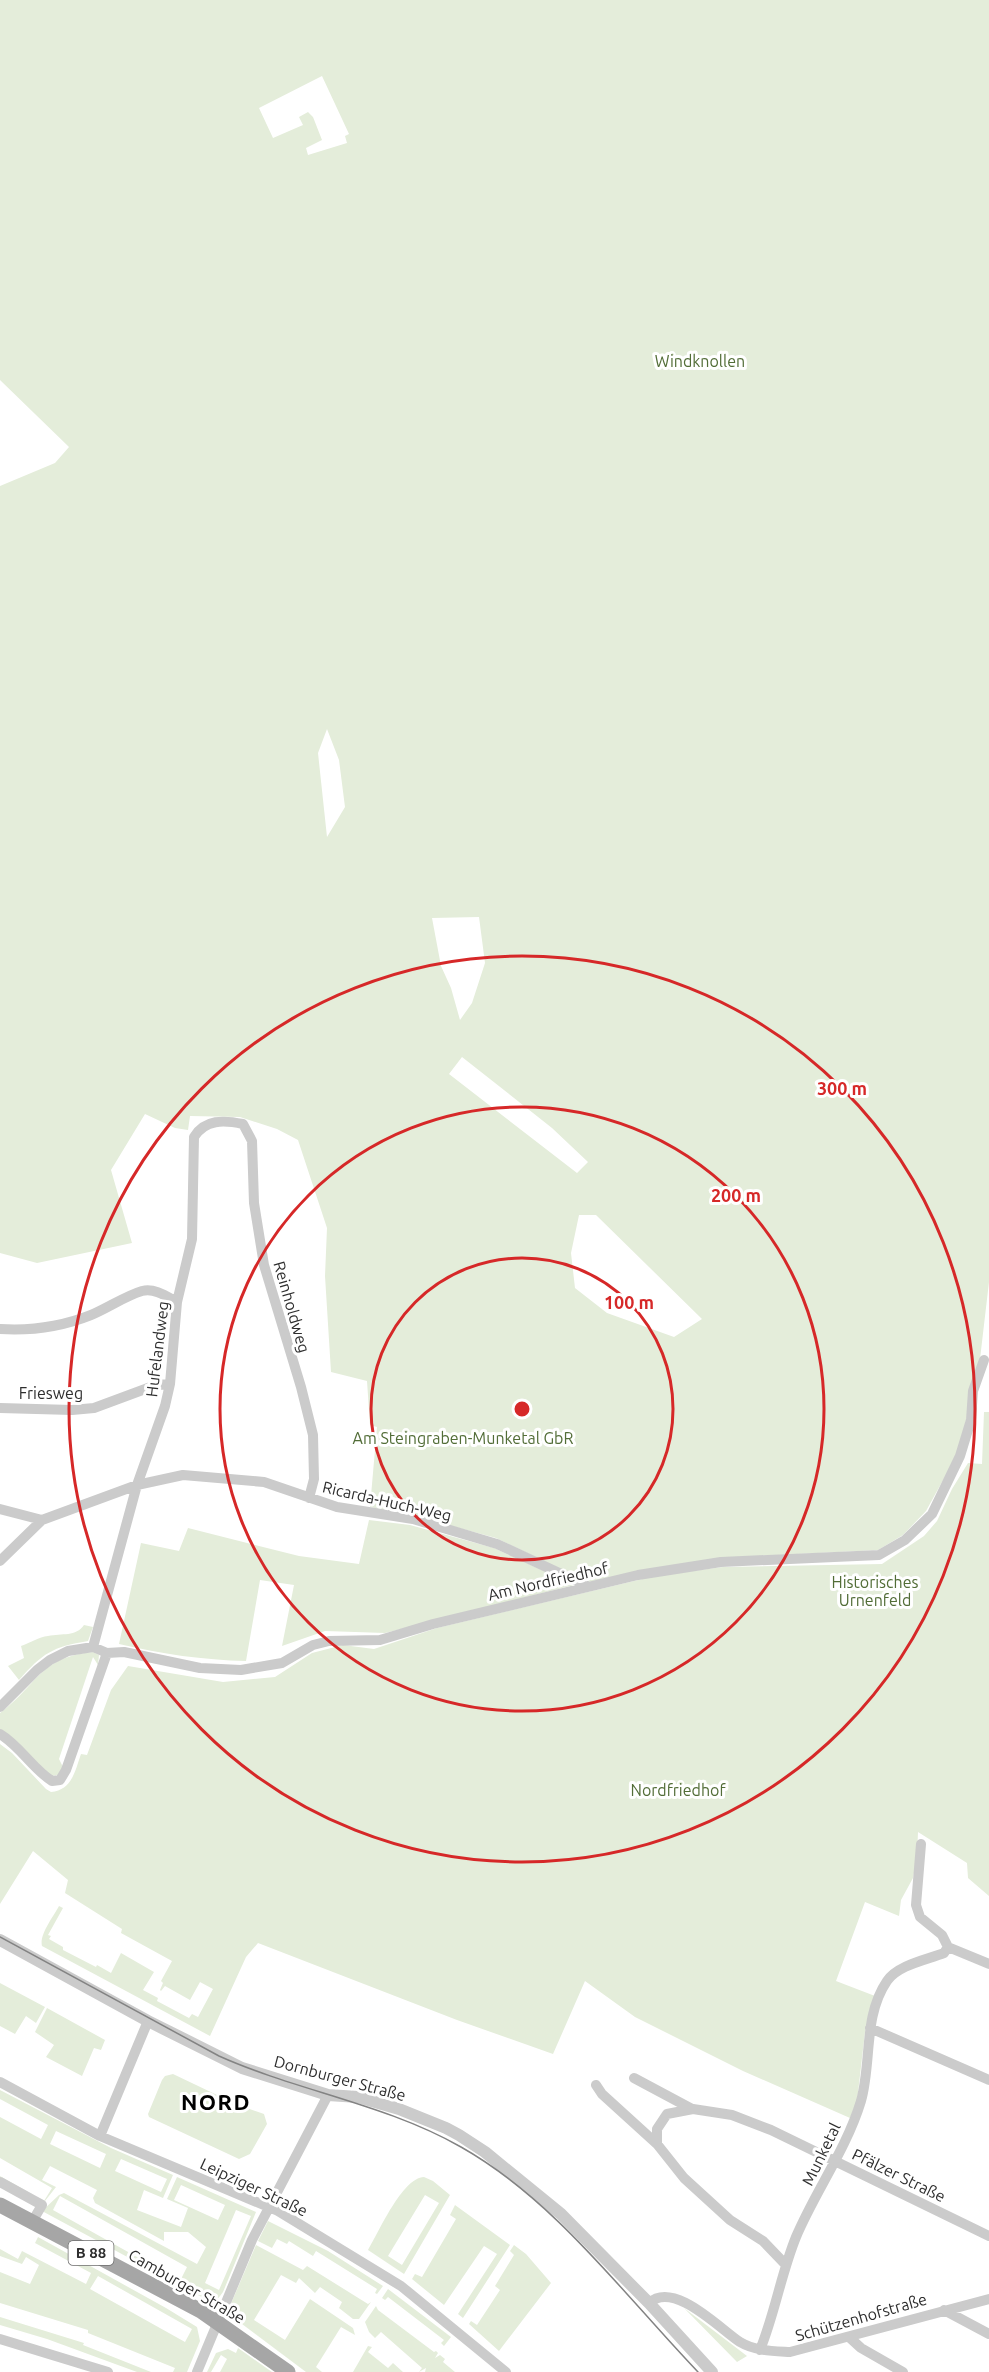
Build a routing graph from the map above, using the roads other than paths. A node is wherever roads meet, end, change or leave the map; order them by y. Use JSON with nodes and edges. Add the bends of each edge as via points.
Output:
{"nodes":[{"id":1,"x":243,"y":1124,"type":"joint"},
{"id":2,"x":177,"y":1302,"type":"junction"},
{"id":3,"x":0,"y":1329,"type":"edge"},
{"id":4,"x":984,"y":1360,"type":"dead end"},
{"id":5,"x":170,"y":1383,"type":"junction"},
{"id":6,"x":0,"y":1408,"type":"edge"},
{"id":7,"x":137,"y":1485,"type":"junction"},
{"id":8,"x":309,"y":1498,"type":"junction"},
{"id":9,"x":0,"y":1509,"type":"edge"},
{"id":10,"x":42,"y":1520,"type":"junction"},
{"id":11,"x":0,"y":1561,"type":"edge"},
{"id":12,"x":587,"y":1586,"type":"junction"},
{"id":13,"x":93,"y":1647,"type":"junction"},
{"id":14,"x":107,"y":1653,"type":"junction"},
{"id":15,"x":1,"y":1706,"type":"edge"},
{"id":16,"x":0,"y":1734,"type":"edge"},
{"id":17,"x":921,"y":1844,"type":"dead end"},
{"id":18,"x":0,"y":1940,"type":"edge"},
{"id":19,"x":948,"y":1947,"type":"junction"},
{"id":20,"x":989,"y":1964,"type":"edge"},
{"id":21,"x":148,"y":2021,"type":"junction"},
{"id":22,"x":870,"y":2028,"type":"junction"},
{"id":23,"x":634,"y":2078,"type":"dead end"},
{"id":24,"x":989,"y":2080,"type":"edge"},
{"id":25,"x":0,"y":2082,"type":"edge"},
{"id":26,"x":596,"y":2085,"type":"dead end"},
{"id":27,"x":328,"y":2095,"type":"junction"},
{"id":28,"x":693,"y":2109,"type":"junction"},
{"id":29,"x":100,"y":2136,"type":"junction"},
{"id":30,"x":657,"y":2144,"type":"junction"},
{"id":31,"x":837,"y":2161,"type":"junction"},
{"id":32,"x":0,"y":2182,"type":"edge"},
{"id":33,"x":0,"y":2205,"type":"edge"},
{"id":34,"x":268,"y":2207,"type":"junction"},
{"id":35,"x":32,"y":2222,"type":"junction"},
{"id":36,"x":989,"y":2236,"type":"edge"},
{"id":37,"x":786,"y":2265,"type":"junction"},
{"id":38,"x":989,"y":2299,"type":"edge"},
{"id":39,"x":649,"y":2303,"type":"junction"},
{"id":40,"x":944,"y":2310,"type":"junction"},
{"id":41,"x":219,"y":2323,"type":"junction"},
{"id":42,"x":989,"y":2334,"type":"edge"},
{"id":43,"x":849,"y":2337,"type":"junction"},
{"id":44,"x":0,"y":2339,"type":"edge"},
{"id":45,"x":760,"y":2350,"type":"junction"},
{"id":46,"x":108,"y":2372,"type":"edge"},
{"id":47,"x":197,"y":2372,"type":"edge"},
{"id":48,"x":288,"y":2372,"type":"edge"},
{"id":49,"x":506,"y":2372,"type":"edge"},
{"id":50,"x":712,"y":2372,"type":"edge"},
{"id":51,"x":903,"y":2372,"type":"edge"}],
"edges":[{"from":1,"to":2,"type":"street","name":"Hufelandweg","via":[[216,1121],[199,1128],[194,1137],[192,1239]]},
{"from":1,"to":8,"type":"street","name":"Reinholdweg","via":[[252,1141],[264,1265],[312,1435],[314,1479]]},
{"from":2,"to":3,"type":"street","via":[[160,1293],[142,1291],[90,1316],[48,1329]]},
{"from":2,"to":5,"type":"street","name":"Hufelandweg"},
{"from":4,"to":12,"type":"street","name":"Am Nordfriedhof","via":[[958,1461],[932,1514],[905,1540],[879,1555],[722,1562]]},
{"from":5,"to":6,"type":"street","name":"Friesweg","via":[[94,1408]]},
{"from":5,"to":7,"type":"street","name":"Hufelandweg"},
{"from":7,"to":8,"type":"street","name":"Ricarda-Huch-Weg","via":[[183,1476],[222,1477],[264,1482]]},
{"from":7,"to":10,"type":"street","name":"Ricarda-Huch-Weg"},
{"from":7,"to":13,"type":"street","name":"Hufelandweg"},
{"from":8,"to":12,"type":"street","name":"Ricarda-Huch-Weg","via":[[337,1507],[413,1519],[497,1544]]},
{"from":9,"to":10,"type":"street"},
{"from":10,"to":11,"type":"street"},
{"from":12,"to":14,"type":"street","name":"Am Nordfriedhof","via":[[380,1640],[329,1641],[282,1663],[258,1668],[200,1668]]},
{"from":13,"to":14,"type":"street"},
{"from":13,"to":15,"type":"street","via":[[68,1651],[50,1660]]},
{"from":14,"to":16,"type":"street","via":[[60,1780],[47,1778]]},
{"from":17,"to":19,"type":"street","via":[[916,1905],[921,1917],[942,1935]]},
{"from":18,"to":21,"type":"street","name":"Dornburger Straße"},
{"from":19,"to":20,"type":"street"},
{"from":19,"to":22,"type":"street","name":"Munketal","via":[[944,1953],[899,1971],[888,1980]]},
{"from":21,"to":27,"type":"street","name":"Dornburger Straße","via":[[242,2068]]},
{"from":21,"to":29,"type":"street"},
{"from":22,"to":24,"type":"street"},
{"from":22,"to":31,"type":"street","name":"Munketal","via":[[861,2100]]},
{"from":23,"to":28,"type":"street","name":"Pfälzer Straße"},
{"from":25,"to":29,"type":"street","name":"Leipziger Straße"},
{"from":26,"to":30,"type":"street"},
{"from":27,"to":34,"type":"street"},
{"from":27,"to":39,"type":"street","name":"Dornburger Straße","via":[[358,2097],[399,2109],[446,2128],[485,2152],[561,2214]]},
{"from":28,"to":30,"type":"street","name":"Pfälzer Straße","via":[[667,2114],[657,2129]]},
{"from":28,"to":31,"type":"street","name":"Pfälzer Straße","via":[[732,2115]]},
{"from":29,"to":34,"type":"street","name":"Leipziger Straße"},
{"from":30,"to":37,"type":"street","via":[[684,2178],[730,2220],[763,2241]]},
{"from":31,"to":36,"type":"street","name":"Pfälzer Straße"},
{"from":31,"to":37,"type":"street","name":"Munketal","via":[[804,2219]]},
{"from":32,"to":35,"type":"street","via":[[42,2205]]},
{"from":33,"to":35,"type":"main road","name":"Camburger Straße","number":"B 88"},
{"from":34,"to":41,"type":"street"},
{"from":34,"to":49,"type":"street","name":"Leipziger Straße","via":[[401,2286]]},
{"from":35,"to":41,"type":"main road","name":"Camburger Straße","number":"B 88"},
{"from":37,"to":45,"type":"street","name":"Munketal"},
{"from":38,"to":40,"type":"street","name":"Schützenhofstraße"},
{"from":39,"to":45,"type":"street","name":"Schützenhofstraße","via":[[662,2298],[694,2306],[741,2343]]},
{"from":39,"to":50,"type":"street","name":"Dornburger Straße"},
{"from":40,"to":42,"type":"street"},
{"from":40,"to":43,"type":"street","name":"Schützenhofstraße"},
{"from":41,"to":47,"type":"street"},
{"from":41,"to":48,"type":"main road","name":"Camburger Straße","number":"B 88"},
{"from":43,"to":45,"type":"street","name":"Schützenhofstraße","via":[[790,2352]]},
{"from":43,"to":51,"type":"street"},
{"from":44,"to":46,"type":"street"}]}
